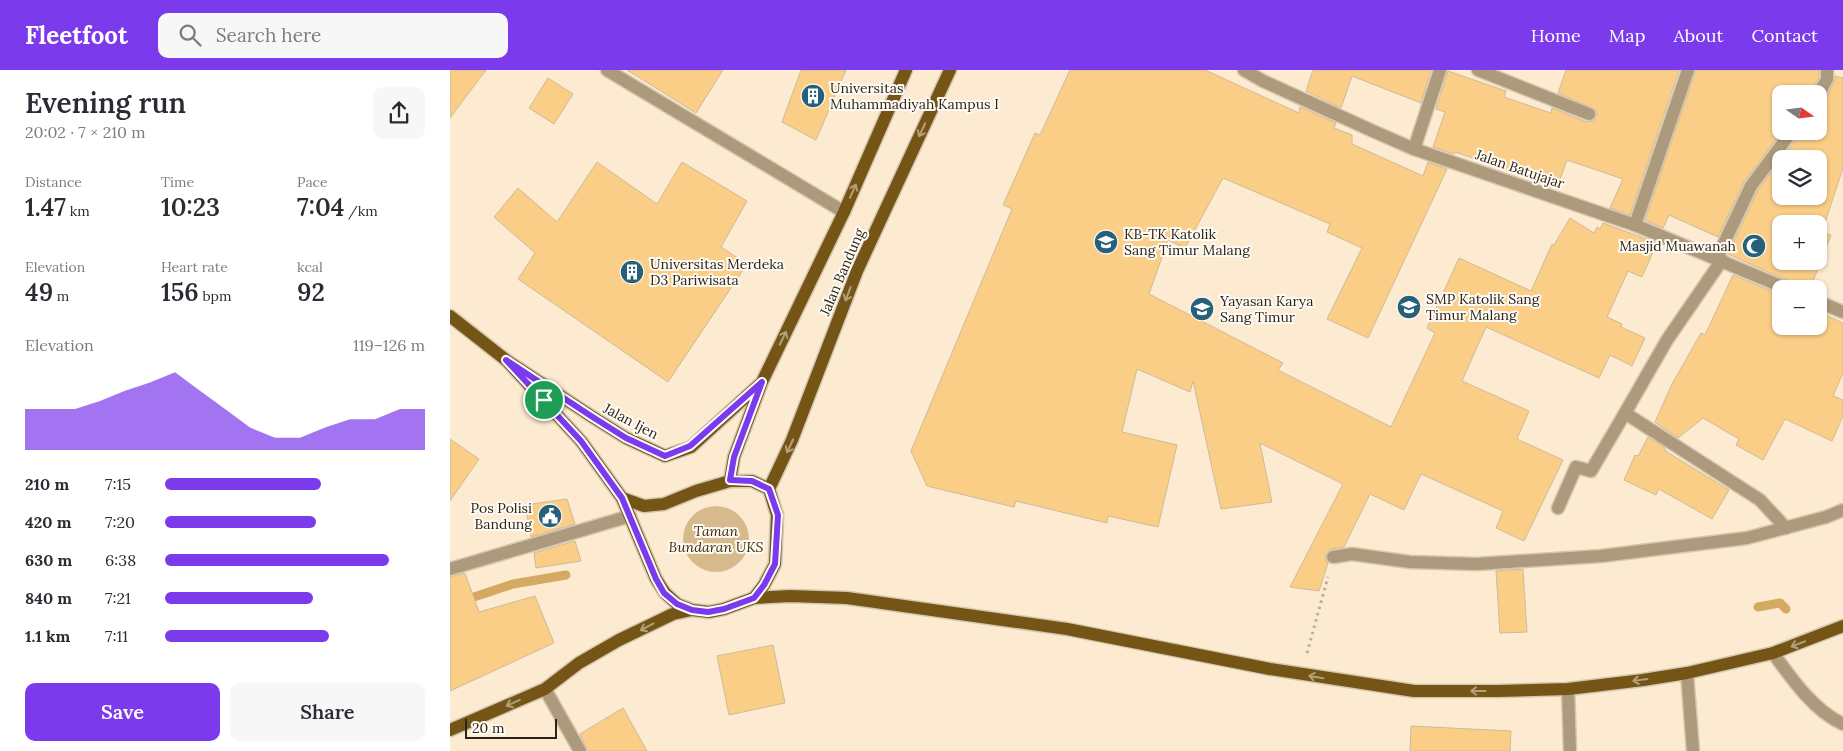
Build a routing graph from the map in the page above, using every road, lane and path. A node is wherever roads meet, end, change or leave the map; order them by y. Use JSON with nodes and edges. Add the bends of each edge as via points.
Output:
{"nodes":[{"id":1,"x":607,"y":70,"type":"edge"},
{"id":2,"x":906,"y":70,"type":"edge"},
{"id":3,"x":950,"y":70,"type":"edge"},
{"id":4,"x":1244,"y":70,"type":"edge"},
{"id":5,"x":1440,"y":70,"type":"edge"},
{"id":6,"x":1478,"y":70,"type":"edge"},
{"id":7,"x":1688,"y":70,"type":"edge"},
{"id":8,"x":1827,"y":70,"type":"edge"},
{"id":9,"x":1824,"y":85,"type":"edge"},
{"id":10,"x":1589,"y":114,"type":"dead end"},
{"id":11,"x":1785,"y":140,"type":"edge"},
{"id":12,"x":1414,"y":149,"type":"junction"},
{"id":13,"x":844,"y":212,"type":"junction"},
{"id":14,"x":1635,"y":225,"type":"junction"},
{"id":15,"x":1719,"y":259,"type":"junction"},
{"id":16,"x":1772,"y":282,"type":"edge"},
{"id":17,"x":1827,"y":305,"type":"edge"},
{"id":18,"x":1843,"y":312,"type":"edge"},
{"id":19,"x":450,"y":316,"type":"edge"},
{"id":20,"x":506,"y":360,"type":"junction"},
{"id":21,"x":762,"y":382,"type":"junction"},
{"id":22,"x":1625,"y":413,"type":"junction"},
{"id":23,"x":730,"y":480,"type":"junction"},
{"id":24,"x":769,"y":489,"type":"junction"},
{"id":25,"x":622,"y":498,"type":"junction"},
{"id":26,"x":1558,"y":508,"type":"dead end"},
{"id":27,"x":1843,"y":510,"type":"edge"},
{"id":28,"x":630,"y":516,"type":"junction"},
{"id":29,"x":1786,"y":528,"type":"junction"},
{"id":30,"x":1333,"y":557,"type":"joint"},
{"id":31,"x":450,"y":569,"type":"edge"},
{"id":32,"x":754,"y":598,"type":"junction"},
{"id":33,"x":692,"y":610,"type":"junction"},
{"id":34,"x":1843,"y":626,"type":"edge"},
{"id":35,"x":1773,"y":653,"type":"junction"},
{"id":36,"x":1687,"y":673,"type":"junction"},
{"id":37,"x":1301,"y":674,"type":"junction"},
{"id":38,"x":545,"y":688,"type":"junction"},
{"id":39,"x":1568,"y":689,"type":"junction"},
{"id":40,"x":1843,"y":724,"type":"edge"},
{"id":41,"x":450,"y":730,"type":"edge"},
{"id":42,"x":580,"y":751,"type":"edge"},
{"id":43,"x":1570,"y":751,"type":"edge"},
{"id":44,"x":1693,"y":751,"type":"edge"}],
"edges":[{"from":1,"to":13,"type":"street"},
{"from":13,"to":2,"type":"main road","name":"Jalan Bandung","one_way":true},
{"from":3,"to":24,"type":"main road","name":"Jalan Bandung","one_way":true,"via":[[857,271],[792,440]]},
{"from":4,"to":12,"type":"street","name":"Jalan Batujajar"},
{"from":5,"to":12,"type":"street"},
{"from":6,"to":10,"type":"street"},
{"from":7,"to":14,"type":"street"},
{"from":8,"to":9,"type":"street"},
{"from":11,"to":15,"type":"street","via":[[1751,186]]},
{"from":12,"to":14,"type":"street","name":"Jalan Batujajar"},
{"from":21,"to":13,"type":"main road","name":"Jalan Bandung","one_way":true},
{"from":14,"to":15,"type":"street","name":"Jalan Batujajar"},
{"from":15,"to":16,"type":"street","name":"Jalan Batujajar"},
{"from":15,"to":22,"type":"street"},
{"from":17,"to":18,"type":"street"},
{"from":19,"to":20,"type":"main road","name":"Jalan Ijen"},
{"from":20,"to":21,"type":"main road","name":"Jalan Ijen","via":[[626,438],[665,456],[690,446]]},
{"from":20,"to":25,"type":"main road","name":"Jalan Ijen","via":[[581,441]]},
{"from":21,"to":23,"type":"main road","name":"Jalan Bandung","via":[[734,457]]},
{"from":22,"to":26,"type":"street","via":[[1591,471],[1576,467]]},
{"from":22,"to":29,"type":"street","via":[[1760,500]]},
{"from":23,"to":24,"type":"main road","via":[[752,481]]},
{"from":23,"to":25,"type":"main road","via":[[664,504],[644,506]]},
{"from":24,"to":32,"type":"main road","via":[[778,515],[775,564]]},
{"from":25,"to":28,"type":"main road","name":"Jalan Ijen"},
{"from":27,"to":29,"type":"street"},
{"from":28,"to":31,"type":"street"},
{"from":28,"to":33,"type":"main road","name":"Jalan Ijen","via":[[664,593],[677,604]]},
{"from":29,"to":30,"type":"street","via":[[1747,538],[1675,548],[1543,561],[1478,564],[1410,562],[1352,554]]},
{"from":30,"to":37,"type":"path"},
{"from":32,"to":33,"type":"main road","via":[[724,609]]},
{"from":32,"to":37,"type":"main road","via":[[847,598],[1067,629]]},
{"from":33,"to":38,"type":"main road","one_way":true,"via":[[673,614],[619,640]]},
{"from":34,"to":35,"type":"main road","one_way":true},
{"from":35,"to":36,"type":"main road"},
{"from":35,"to":40,"type":"street","via":[[1806,696]]},
{"from":36,"to":39,"type":"main road","one_way":true},
{"from":36,"to":44,"type":"street"},
{"from":39,"to":37,"type":"main road","one_way":true,"via":[[1414,691]]},
{"from":38,"to":41,"type":"main road","one_way":true},
{"from":38,"to":42,"type":"street"},
{"from":39,"to":43,"type":"street"}]}
